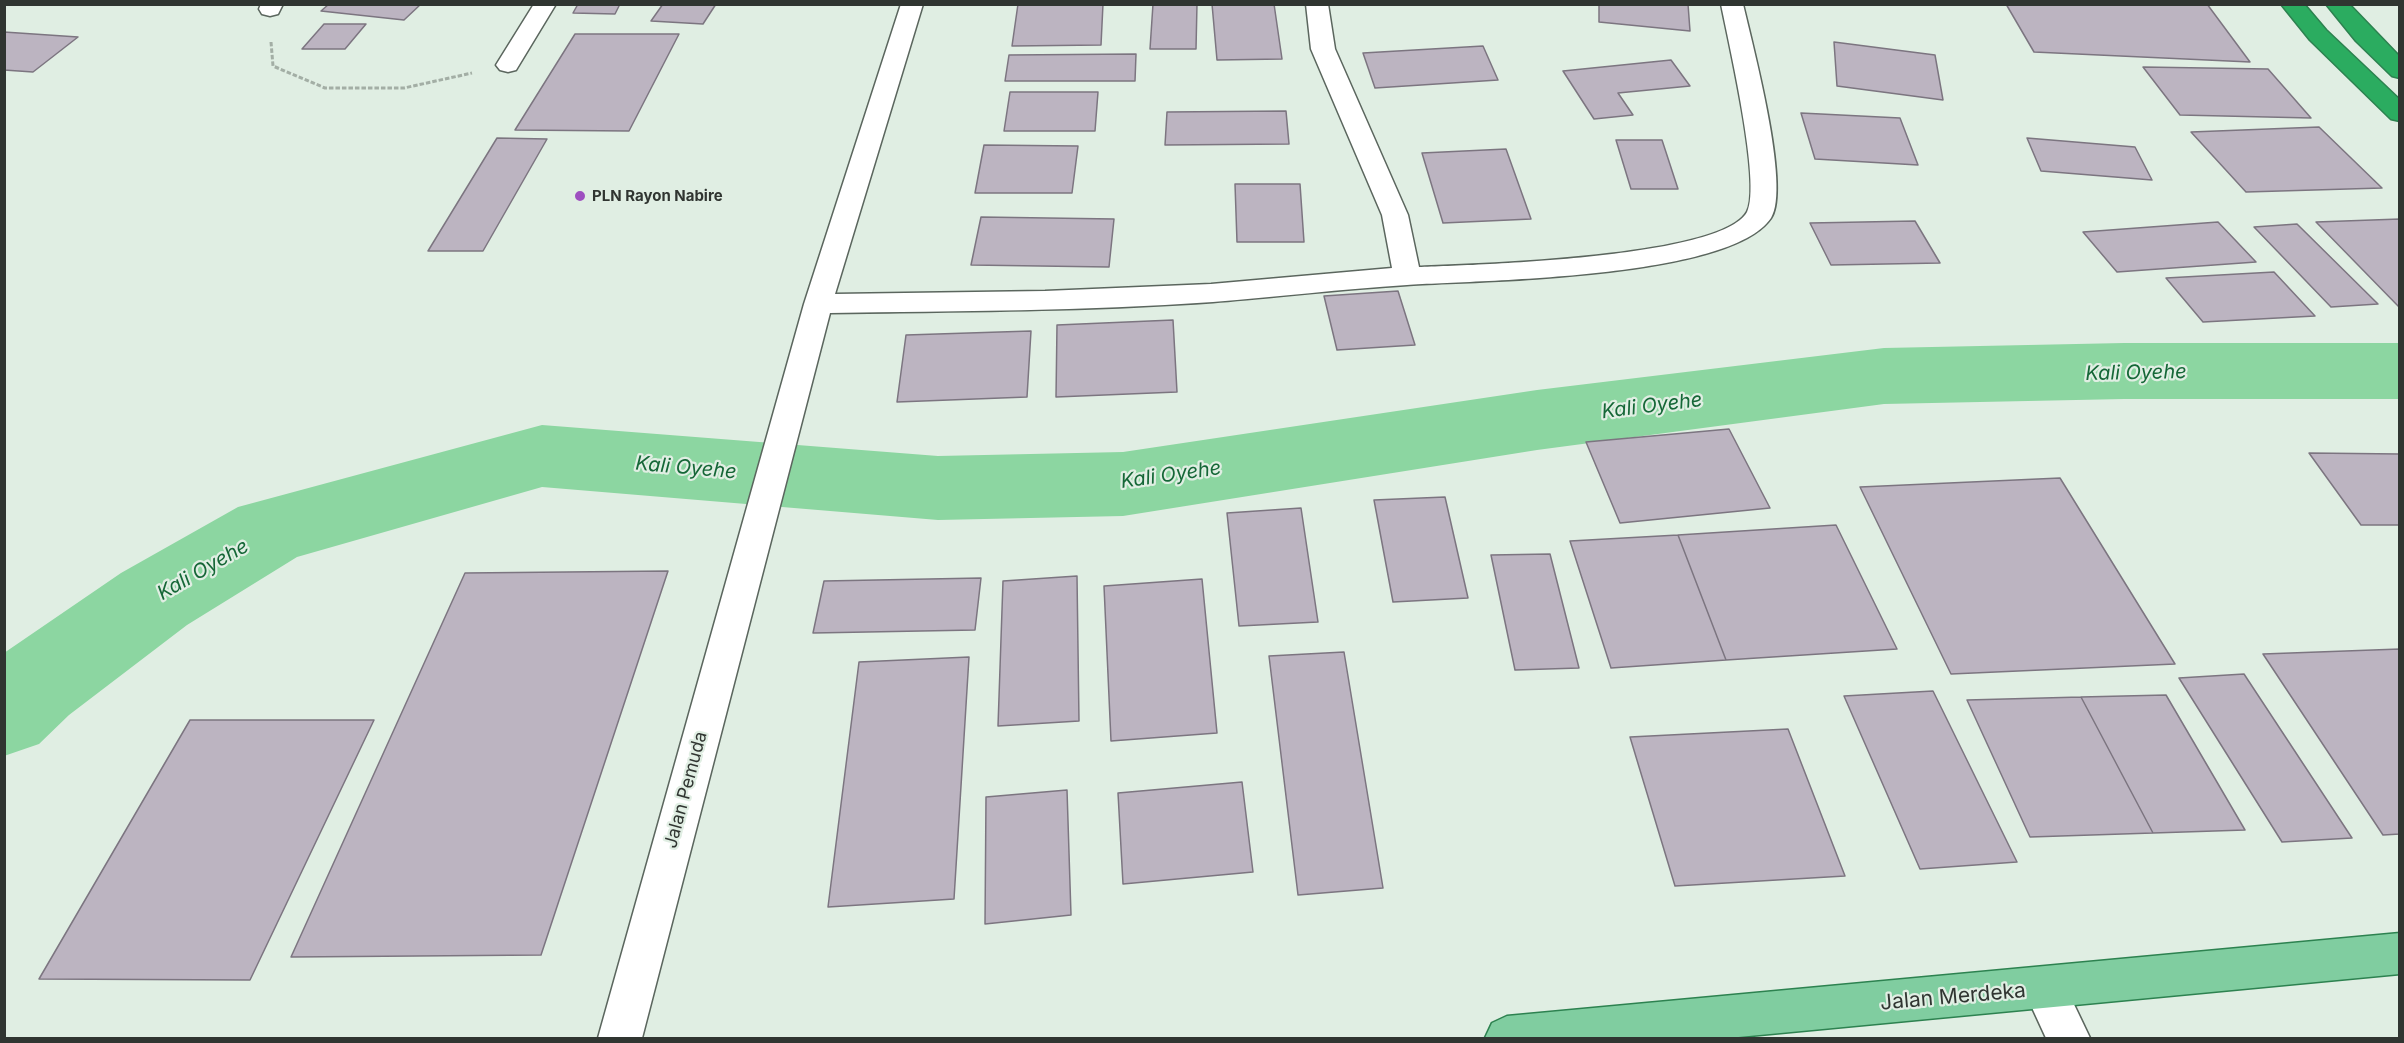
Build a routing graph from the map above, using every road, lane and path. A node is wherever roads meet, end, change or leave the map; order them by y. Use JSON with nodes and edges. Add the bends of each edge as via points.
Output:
{"nodes":[{"id":1,"x":545,"y":4,"type":"edge"},
{"id":2,"x":912,"y":4,"type":"edge"},
{"id":3,"x":1317,"y":4,"type":"edge"},
{"id":4,"x":1732,"y":4,"type":"edge"},
{"id":5,"x":2292,"y":4,"type":"edge"},
{"id":6,"x":2337,"y":4,"type":"edge"},
{"id":7,"x":271,"y":7,"type":"edge"},
{"id":8,"x":2318,"y":35,"type":"junction"},
{"id":9,"x":2364,"y":36,"type":"junction"},
{"id":10,"x":508,"y":65,"type":"joint"},
{"id":11,"x":2400,"y":71,"type":"edge"},
{"id":12,"x":2400,"y":114,"type":"edge"},
{"id":13,"x":1407,"y":276,"type":"junction"},
{"id":14,"x":818,"y":304,"type":"junction"},
{"id":15,"x":2400,"y":953,"type":"edge"},
{"id":16,"x":2044,"y":988,"type":"junction"},
{"id":17,"x":620,"y":1038,"type":"edge"},
{"id":18,"x":1507,"y":1038,"type":"edge"},
{"id":19,"x":2068,"y":1038,"type":"edge"}],
"edges":[{"from":1,"to":10,"type":"street"},
{"from":2,"to":14,"type":"street","name":"Jalan Pemuda"},
{"from":3,"to":13,"type":"street","via":[[1323,50],[1395,215]]},
{"from":4,"to":13,"type":"street","via":[[1760,141],[1763,203],[1760,216],[1750,228],[1737,236],[1690,249],[1567,269]]},
{"from":5,"to":8,"type":"highway"},
{"from":6,"to":9,"type":"highway"},
{"from":7,"to":10,"type":"path","via":[[273,66],[325,88],[404,88]]},
{"from":8,"to":9,"type":"highway"},
{"from":8,"to":12,"type":"highway"},
{"from":9,"to":11,"type":"highway"},
{"from":13,"to":14,"type":"street","via":[[1211,293]]},
{"from":14,"to":17,"type":"street","name":"Jalan Pemuda"},
{"from":15,"to":16,"type":"main road","name":"Jalan Merdeka"},
{"from":16,"to":18,"type":"main road","name":"Jalan Merdeka"},
{"from":16,"to":19,"type":"street"}]}
